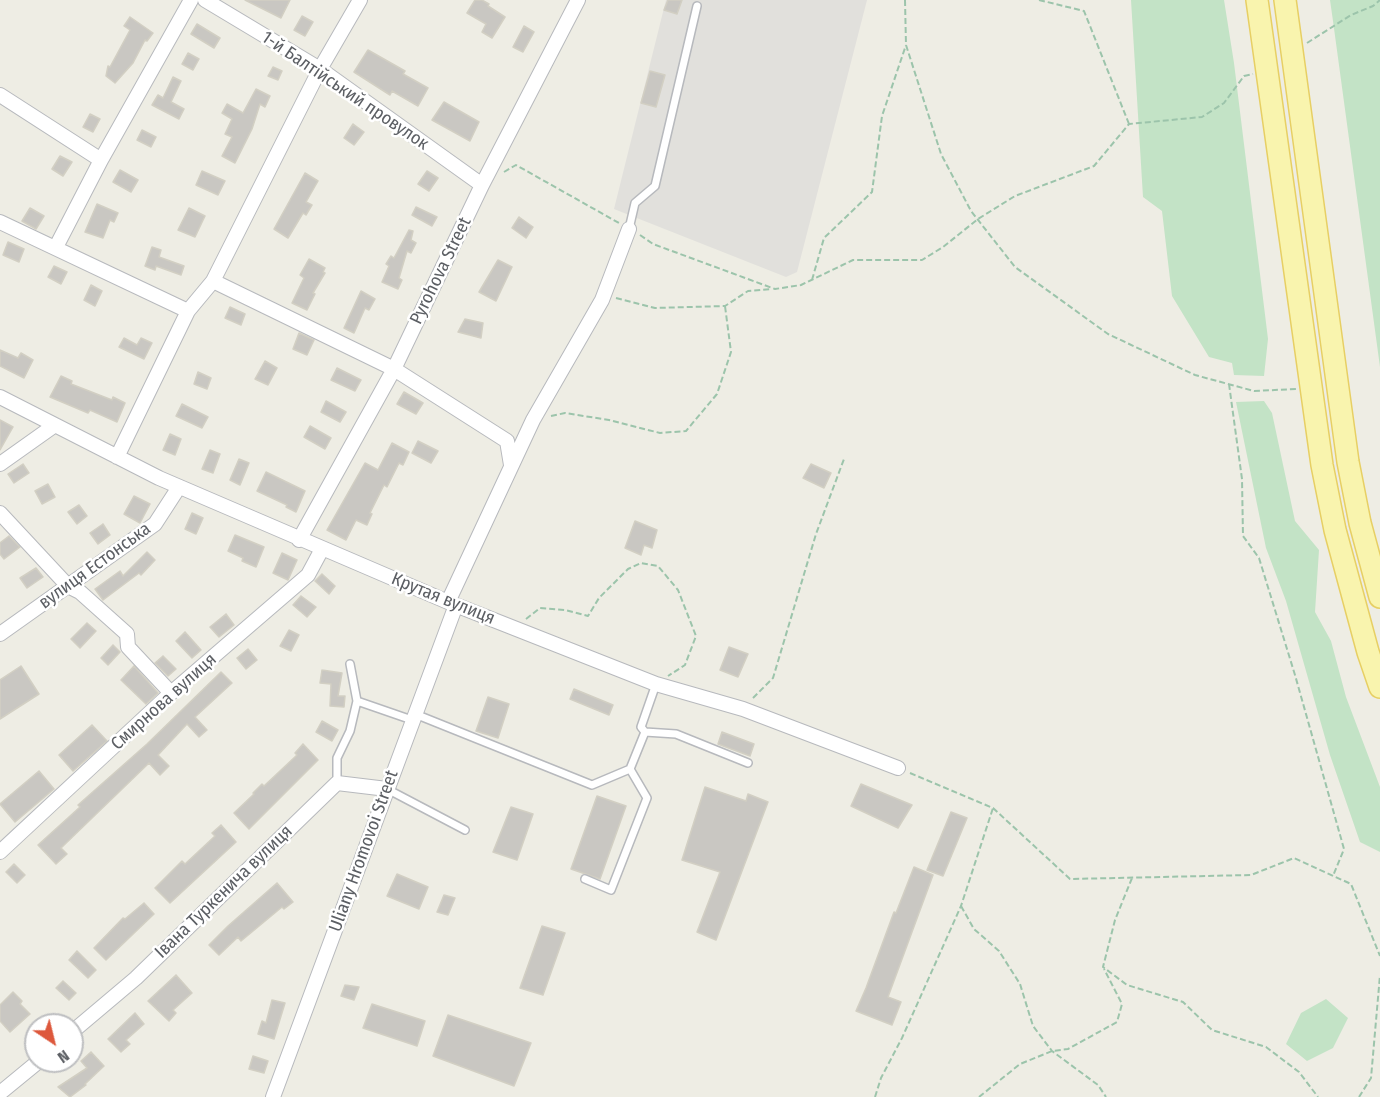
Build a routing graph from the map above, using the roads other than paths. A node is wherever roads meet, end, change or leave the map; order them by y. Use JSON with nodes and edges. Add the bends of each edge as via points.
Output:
{"nodes":[{"id":1,"x":191,"y":0,"type":"edge"},
{"id":2,"x":205,"y":0,"type":"edge"},
{"id":3,"x":360,"y":0,"type":"edge"},
{"id":4,"x":578,"y":0,"type":"edge"},
{"id":5,"x":1257,"y":0,"type":"edge"},
{"id":6,"x":1285,"y":0,"type":"edge"},
{"id":7,"x":697,"y":6,"type":"dead end"},
{"id":8,"x":320,"y":69,"type":"junction"},
{"id":9,"x":0,"y":95,"type":"edge"},
{"id":10,"x":100,"y":160,"type":"junction"},
{"id":11,"x":482,"y":185,"type":"junction"},
{"id":12,"x":0,"y":222,"type":"edge"},
{"id":13,"x":629,"y":229,"type":"joint"},
{"id":14,"x":56,"y":248,"type":"junction"},
{"id":15,"x":213,"y":281,"type":"junction"},
{"id":16,"x":188,"y":311,"type":"junction"},
{"id":17,"x":394,"y":369,"type":"junction"},
{"id":18,"x":0,"y":397,"type":"edge"},
{"id":19,"x":55,"y":425,"type":"junction"},
{"id":20,"x":117,"y":457,"type":"junction"},
{"id":21,"x":0,"y":465,"type":"edge"},
{"id":22,"x":511,"y":465,"type":"junction"},
{"id":23,"x":179,"y":487,"type":"junction"},
{"id":24,"x":0,"y":513,"type":"edge"},
{"id":25,"x":299,"y":540,"type":"junction"},
{"id":26,"x":322,"y":549,"type":"junction"},
{"id":27,"x":68,"y":586,"type":"junction"},
{"id":28,"x":1380,"y":597,"type":"edge"},
{"id":29,"x":452,"y":604,"type":"junction"},
{"id":30,"x":0,"y":634,"type":"edge"},
{"id":31,"x":350,"y":664,"type":"dead end"},
{"id":32,"x":656,"y":684,"type":"junction"},
{"id":33,"x":1380,"y":687,"type":"edge"},
{"id":34,"x":171,"y":693,"type":"junction"},
{"id":35,"x":357,"y":701,"type":"junction"},
{"id":36,"x":413,"y":717,"type":"junction"},
{"id":37,"x":645,"y":732,"type":"junction"},
{"id":38,"x":748,"y":763,"type":"dead end"},
{"id":39,"x":898,"y":768,"type":"road end"},
{"id":40,"x":630,"y":769,"type":"junction"},
{"id":41,"x":337,"y":783,"type":"junction"},
{"id":42,"x":387,"y":789,"type":"junction"},
{"id":43,"x":465,"y":830,"type":"dead end"},
{"id":44,"x":0,"y":852,"type":"edge"},
{"id":45,"x":585,"y":879,"type":"dead end"},
{"id":46,"x":84,"y":1022,"type":"edge"},
{"id":47,"x":24,"y":1073,"type":"edge"},
{"id":48,"x":0,"y":1093,"type":"edge"},
{"id":49,"x":273,"y":1097,"type":"edge"}],
"edges":[{"from":1,"to":10,"type":"street"},
{"from":2,"to":8,"type":"street","name":"1-й Балтійський провулок"},
{"from":3,"to":8,"type":"street"},
{"from":4,"to":11,"type":"street","name":"Pyrohova Street"},
{"from":5,"to":33,"type":"main road","via":[[1322,465],[1335,530]]},
{"from":6,"to":28,"type":"main road","via":[[1348,462],[1359,523]]},
{"from":7,"to":13,"type":"lane","via":[[656,186],[635,203]]},
{"from":8,"to":11,"type":"street","name":"1-й Балтійський провулок"},
{"from":8,"to":15,"type":"street"},
{"from":9,"to":10,"type":"street"},
{"from":10,"to":14,"type":"street"},
{"from":11,"to":17,"type":"street","name":"Pyrohova Street"},
{"from":12,"to":14,"type":"street"},
{"from":13,"to":22,"type":"street","name":"Uliany Hromovoi Street","via":[[602,300]]},
{"from":14,"to":16,"type":"street"},
{"from":15,"to":16,"type":"street"},
{"from":15,"to":17,"type":"street"},
{"from":16,"to":20,"type":"street"},
{"from":17,"to":22,"type":"street","via":[[507,441]]},
{"from":17,"to":25,"type":"street","name":"Pyrohova Street"},
{"from":18,"to":19,"type":"street","name":"Крутая вулиця"},
{"from":19,"to":20,"type":"street","name":"Крутая вулиця"},
{"from":19,"to":21,"type":"street"},
{"from":20,"to":23,"type":"street","name":"Крутая вулиця"},
{"from":22,"to":29,"type":"street","name":"Uliany Hromovoi Street"},
{"from":23,"to":25,"type":"street","name":"Крутая вулиця"},
{"from":23,"to":27,"type":"street","name":"вулиця Естонська","via":[[155,524]]},
{"from":24,"to":27,"type":"street"},
{"from":25,"to":26,"type":"street","name":"Крутая вулиця"},
{"from":26,"to":29,"type":"street","name":"Крутая вулиця"},
{"from":26,"to":34,"type":"street","name":"Смирнова вулиця","via":[[308,575]]},
{"from":27,"to":30,"type":"street","name":"вулиця Естонська"},
{"from":27,"to":34,"type":"street","via":[[127,634],[128,647]]},
{"from":29,"to":32,"type":"street","name":"Крутая вулиця"},
{"from":29,"to":36,"type":"street","name":"Uliany Hromovoi Street"},
{"from":31,"to":35,"type":"lane"},
{"from":32,"to":37,"type":"lane","via":[[641,727]]},
{"from":32,"to":39,"type":"street","name":"Крутая вулиця","via":[[743,709]]},
{"from":34,"to":44,"type":"street","name":"Смирнова вулиця"},
{"from":35,"to":36,"type":"lane"},
{"from":35,"to":41,"type":"lane","via":[[350,731],[337,758]]},
{"from":36,"to":40,"type":"lane","via":[[592,785]]},
{"from":36,"to":42,"type":"street","name":"Uliany Hromovoi Street"},
{"from":37,"to":38,"type":"lane","via":[[676,735]]},
{"from":37,"to":40,"type":"lane"},
{"from":40,"to":45,"type":"lane","via":[[647,798],[611,890]]},
{"from":41,"to":42,"type":"street"},
{"from":41,"to":46,"type":"street","name":"Івана Туркенича вулиця","via":[[136,978]]},
{"from":42,"to":43,"type":"lane"},
{"from":42,"to":49,"type":"street","name":"Uliany Hromovoi Street"},
{"from":47,"to":48,"type":"street"}]}
